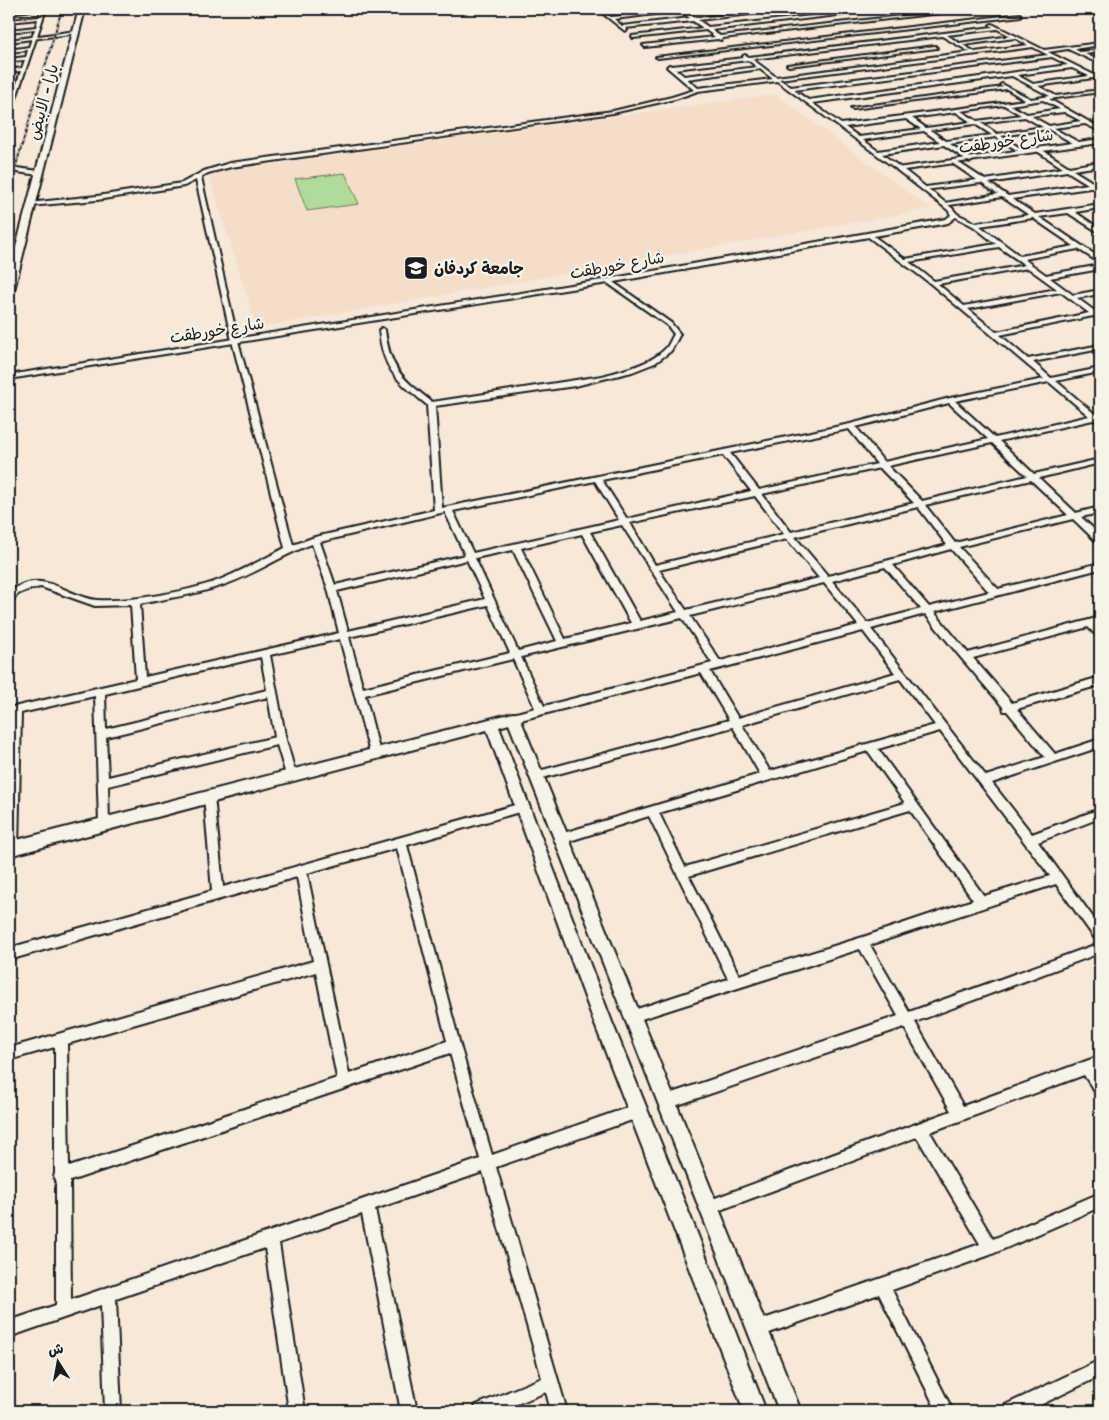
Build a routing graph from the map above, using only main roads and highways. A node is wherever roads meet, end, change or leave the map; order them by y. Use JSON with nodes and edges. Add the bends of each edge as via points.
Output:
{"nodes":[{"id":1,"x":82,"y":9,"type":"edge"},
{"id":2,"x":9,"y":290,"type":"edge"},
{"id":3,"x":491,"y":723,"type":"junction"},
{"id":4,"x":10,"y":849,"type":"edge"},
{"id":5,"x":755,"y":1411,"type":"edge"},
{"id":6,"x":790,"y":1411,"type":"edge"}],
"edges":[{"from":1,"to":2,"type":"main road","name":"بارا - الابيض"},
{"from":3,"to":4,"type":"main road"},
{"from":3,"to":5,"type":"main road"},
{"from":3,"to":6,"type":"main road","via":[[513,718]]}]}
